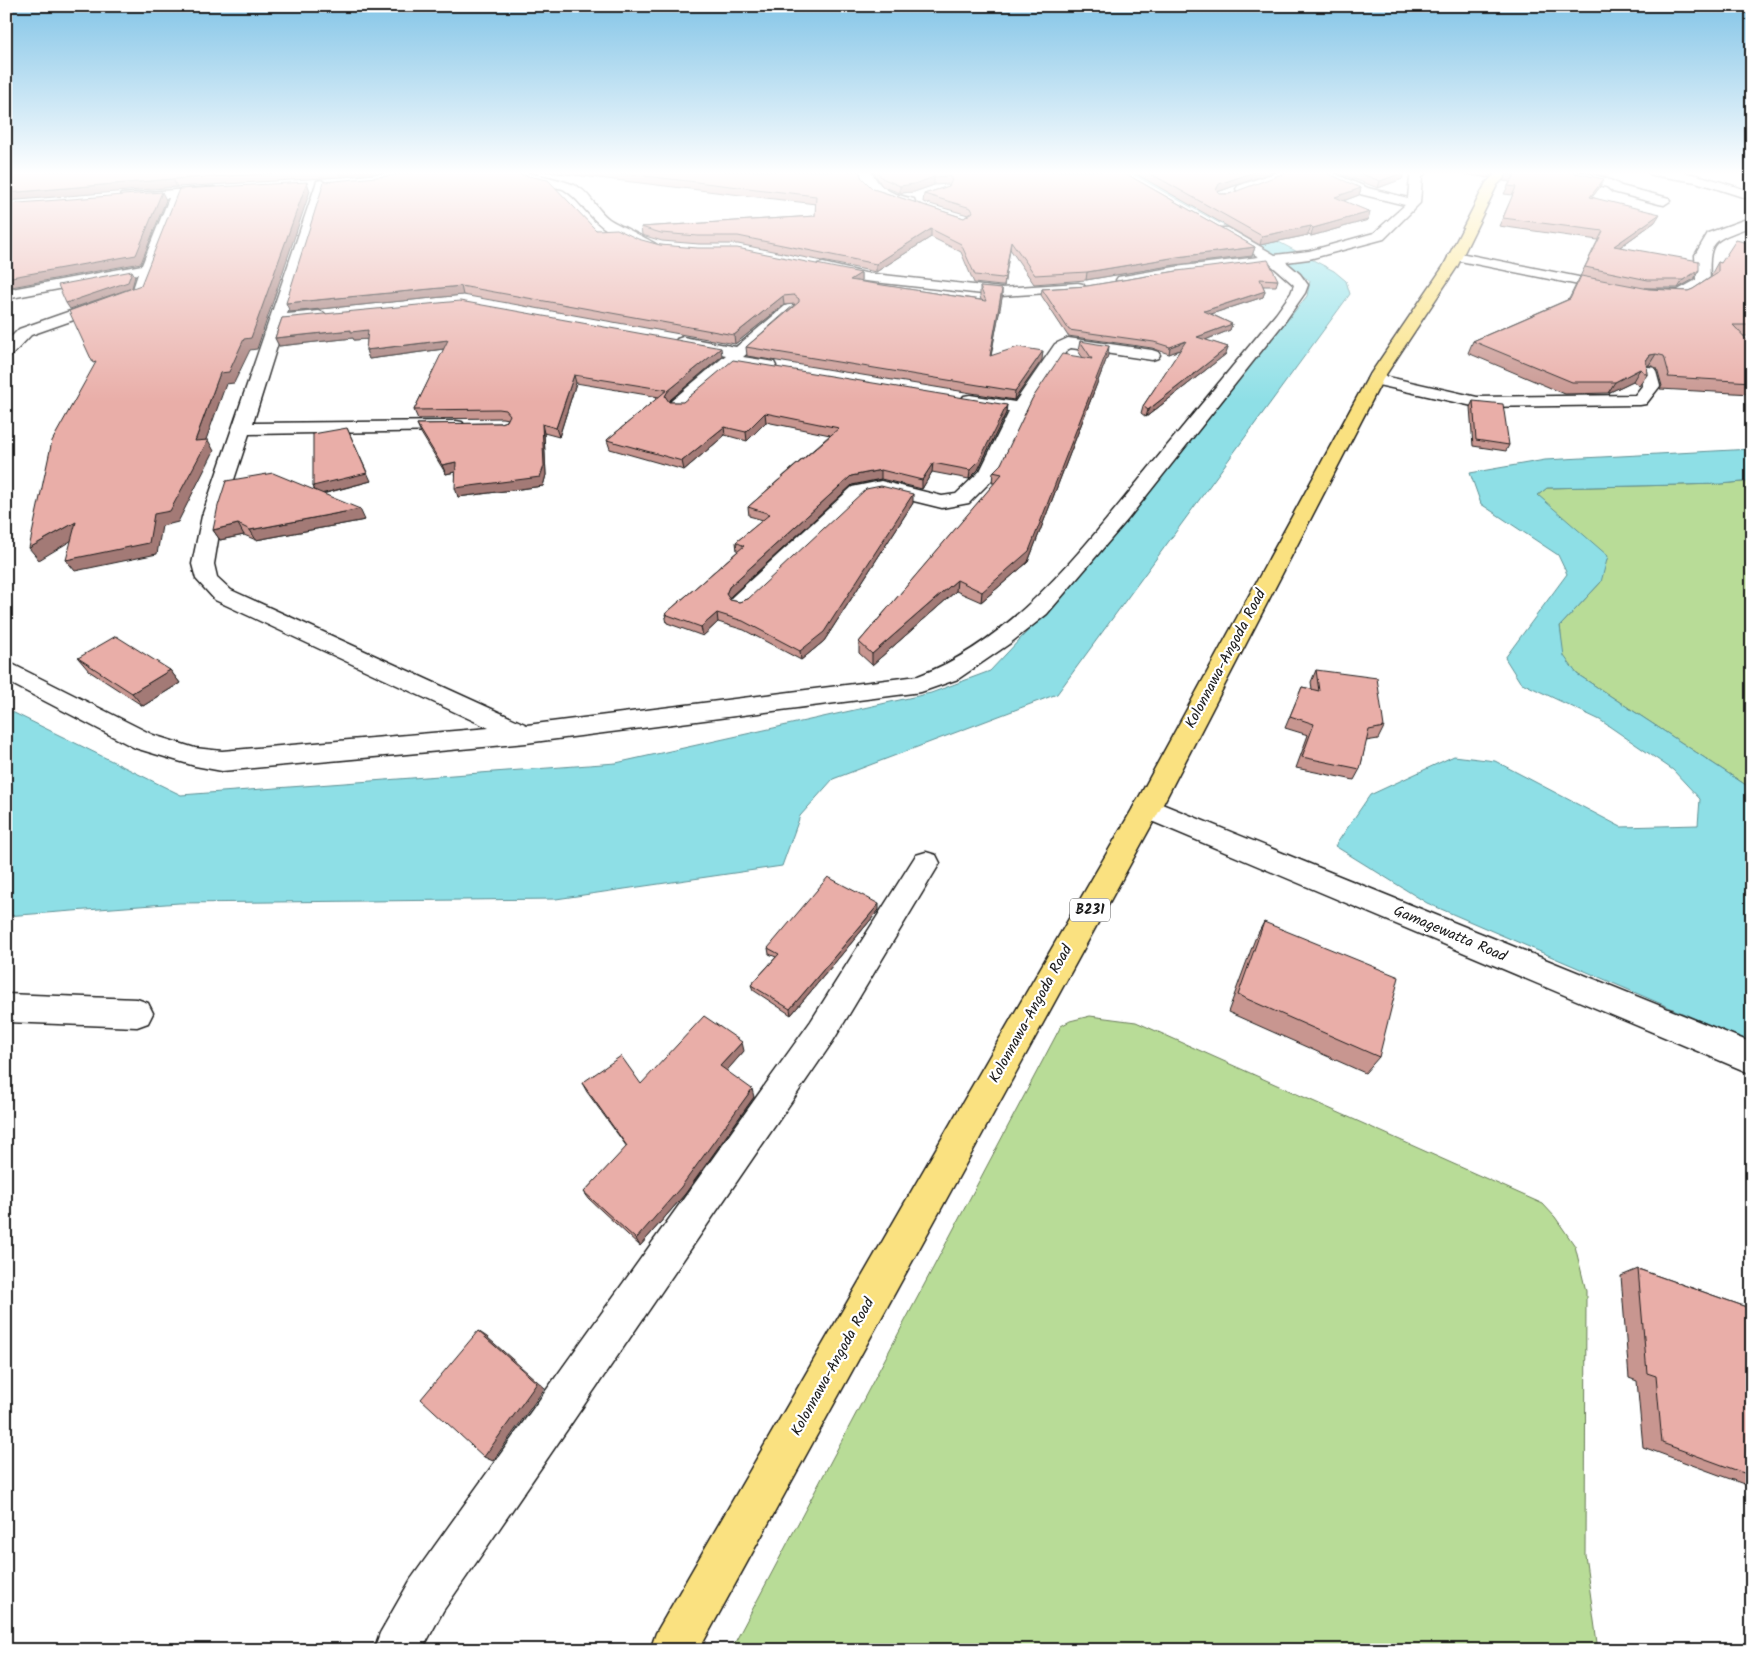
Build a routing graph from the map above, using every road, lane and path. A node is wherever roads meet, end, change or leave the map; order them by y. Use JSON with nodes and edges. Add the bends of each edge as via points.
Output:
{"nodes":[{"id":1,"x":156,"y":248,"type":"edge"},
{"id":2,"x":300,"y":248,"type":"edge"},
{"id":3,"x":1253,"y":248,"type":"edge"},
{"id":4,"x":1334,"y":248,"type":"edge"},
{"id":5,"x":1458,"y":248,"type":"edge"},
{"id":6,"x":1706,"y":248,"type":"edge"},
{"id":7,"x":1454,"y":256,"type":"junction"},
{"id":8,"x":1273,"y":260,"type":"junction"},
{"id":9,"x":809,"y":264,"type":"edge"},
{"id":10,"x":148,"y":268,"type":"junction"},
{"id":11,"x":1113,"y":282,"type":"edge"},
{"id":12,"x":1095,"y":285,"type":"edge"},
{"id":13,"x":6,"y":295,"type":"edge"},
{"id":14,"x":790,"y":310,"type":"edge"},
{"id":15,"x":335,"y":314,"type":"edge"},
{"id":16,"x":276,"y":320,"type":"junction"},
{"id":17,"x":663,"y":338,"type":"edge"},
{"id":18,"x":6,"y":352,"type":"edge"},
{"id":19,"x":1152,"y":355,"type":"dead end"},
{"id":20,"x":734,"y":356,"type":"junction"},
{"id":21,"x":788,"y":370,"type":"edge"},
{"id":22,"x":1650,"y":372,"type":"edge"},
{"id":23,"x":1375,"y":379,"type":"junction"},
{"id":24,"x":952,"y":397,"type":"edge"},
{"id":25,"x":677,"y":406,"type":"edge"},
{"id":26,"x":1020,"y":408,"type":"junction"},
{"id":27,"x":473,"y":425,"type":"edge"},
{"id":28,"x":242,"y":429,"type":"junction"},
{"id":29,"x":740,"y":602,"type":"edge"},
{"id":30,"x":6,"y":671,"type":"edge"},
{"id":31,"x":526,"y":734,"type":"junction"},
{"id":32,"x":1147,"y":808,"type":"junction"},
{"id":33,"x":926,"y":863,"type":"dead end"},
{"id":34,"x":6,"y":1008,"type":"edge"},
{"id":35,"x":137,"y":1013,"type":"dead end"},
{"id":36,"x":1752,"y":1059,"type":"edge"},
{"id":37,"x":397,"y":1650,"type":"edge"},
{"id":38,"x":674,"y":1650,"type":"edge"}],
"edges":[{"from":1,"to":10,"type":"street"},
{"from":2,"to":16,"type":"street"},
{"from":3,"to":8,"type":"street"},
{"from":4,"to":8,"type":"street"},
{"from":5,"to":7,"type":"main road","name":"Kolonnawa-Angoda Road","number":"B231"},
{"from":6,"to":7,"type":"street","via":[[1702,255],[1703,282],[1681,295],[1642,294]]},
{"from":7,"to":23,"type":"main road","name":"Kolonnawa-Angoda Road","number":"B231","via":[[1450,267]]},
{"from":8,"to":11,"type":"street"},
{"from":8,"to":31,"type":"street","via":[[1301,285],[1281,317],[1121,515],[1039,608],[1001,639],[950,673],[922,684]]},
{"from":9,"to":12,"type":"street","via":[[865,277],[1001,292]]},
{"from":10,"to":13,"type":"street"},
{"from":10,"to":18,"type":"street","via":[[140,292],[25,332]]},
{"from":14,"to":20,"type":"street"},
{"from":15,"to":16,"type":"street"},
{"from":16,"to":28,"type":"street"},
{"from":17,"to":20,"type":"street"},
{"from":19,"to":26,"type":"street","via":[[1068,343],[1061,347]]},
{"from":20,"to":21,"type":"street"},
{"from":20,"to":25,"type":"street"},
{"from":22,"to":23,"type":"street","via":[[1651,386],[1640,400],[1477,402]]},
{"from":23,"to":32,"type":"main road","name":"Kolonnawa-Angoda Road","number":"B231"},
{"from":24,"to":26,"type":"street"},
{"from":26,"to":29,"type":"street","via":[[988,474],[962,499],[942,502],[881,487],[859,490]]},
{"from":27,"to":28,"type":"street"},
{"from":28,"to":31,"type":"street","via":[[212,516],[203,564],[207,580],[223,595]]},
{"from":30,"to":31,"type":"street","via":[[144,742],[195,757],[222,761]]},
{"from":32,"to":36,"type":"street","name":"Gamagewatta Road"},
{"from":32,"to":38,"type":"main road","name":"Kolonnawa-Angoda Road","number":"B231"},
{"from":33,"to":37,"type":"street","via":[[822,1031],[426,1595]]},
{"from":34,"to":35,"type":"street"}]}
